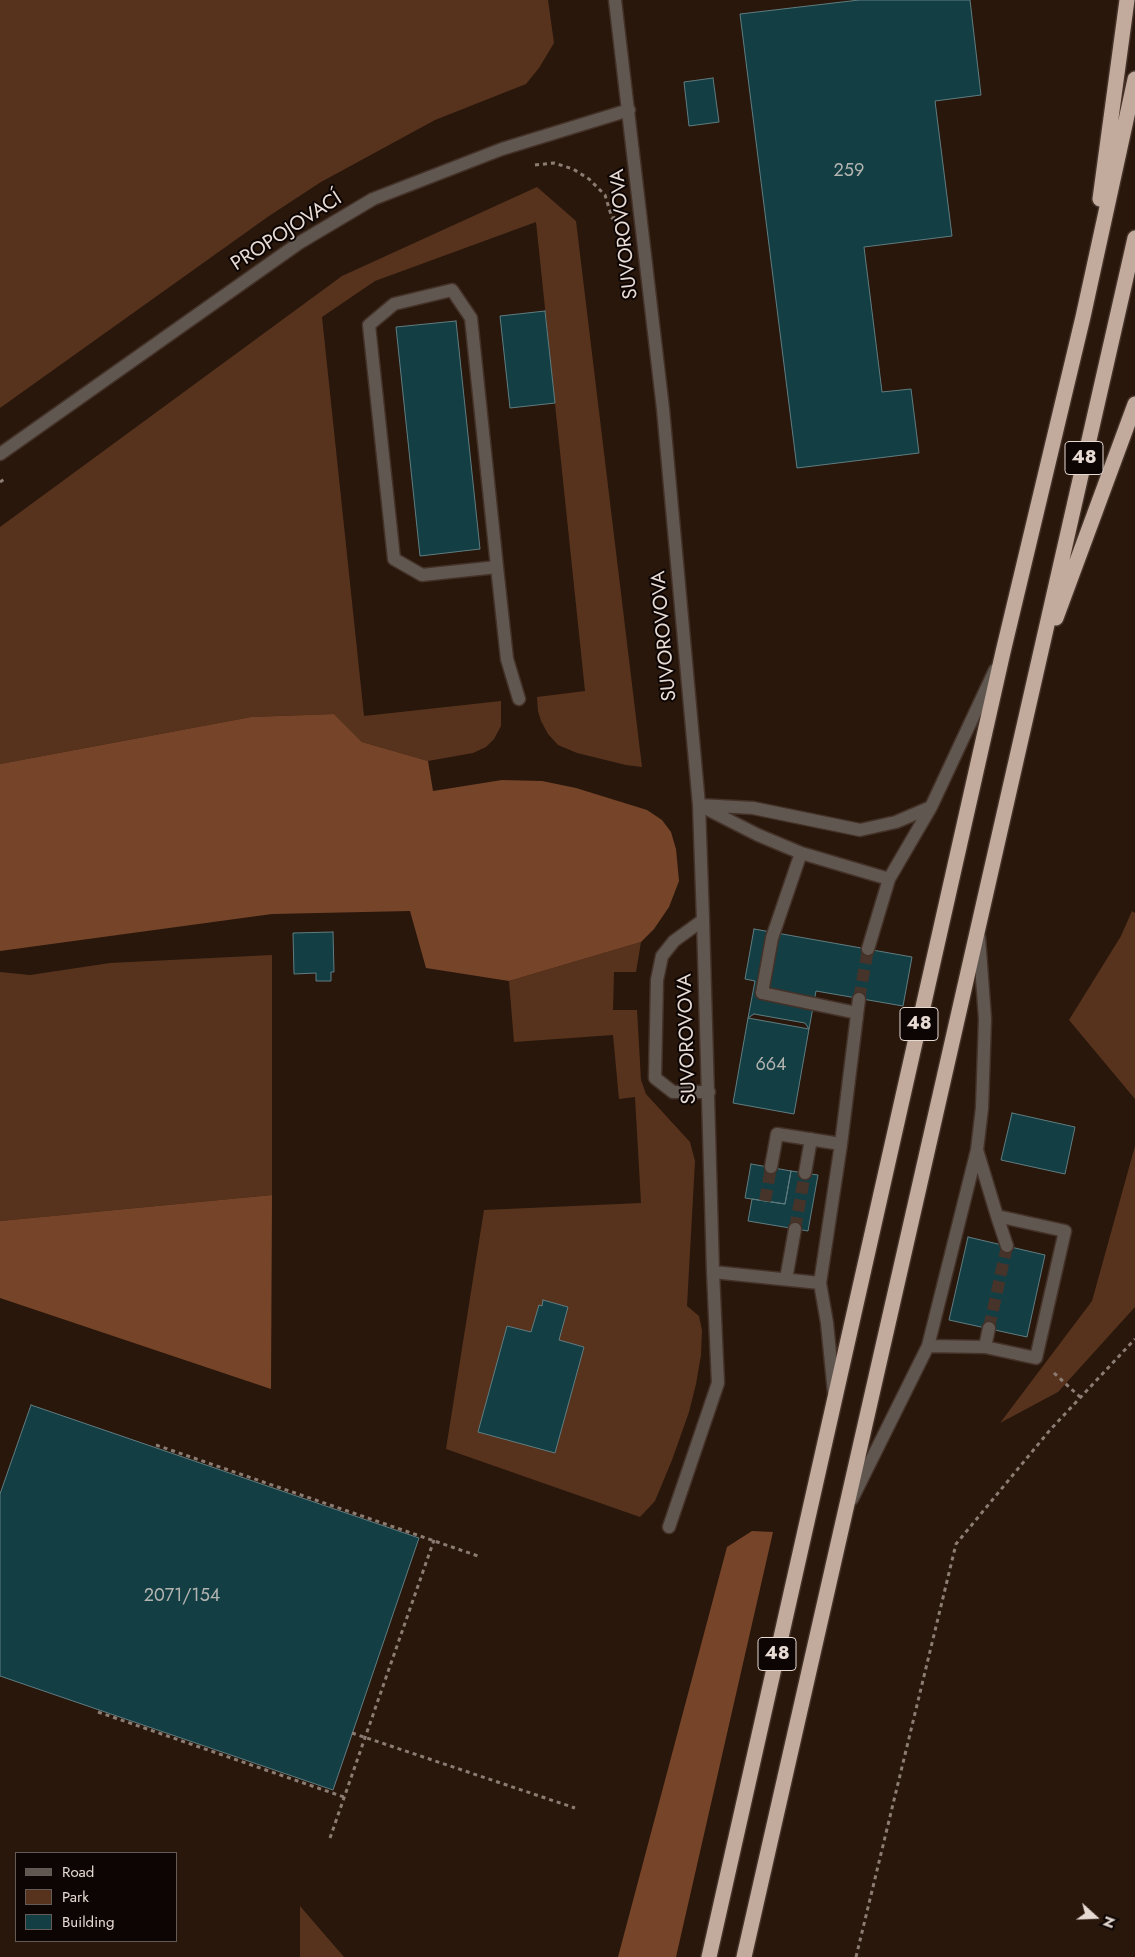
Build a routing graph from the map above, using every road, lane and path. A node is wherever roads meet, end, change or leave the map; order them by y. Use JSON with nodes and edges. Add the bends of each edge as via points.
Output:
{"nodes":[{"id":1,"x":616,"y":0,"type":"edge"},
{"id":2,"x":1127,"y":0,"type":"edge"},
{"id":3,"x":1135,"y":79,"type":"edge"},
{"id":4,"x":630,"y":110,"type":"junction"},
{"id":5,"x":526,"y":166,"type":"dead end"},
{"id":6,"x":642,"y":215,"type":"junction"},
{"id":7,"x":1135,"y":238,"type":"edge"},
{"id":8,"x":1083,"y":317,"type":"junction"},
{"id":9,"x":1135,"y":404,"type":"edge"},
{"id":10,"x":0,"y":454,"type":"edge"},
{"id":11,"x":8,"y":476,"type":"dead end"},
{"id":12,"x":0,"y":482,"type":"edge"},
{"id":13,"x":497,"y":567,"type":"junction"},
{"id":14,"x":1003,"y":652,"type":"junction"},
{"id":15,"x":1034,"y":678,"type":"junction"},
{"id":16,"x":519,"y":699,"type":"dead end"},
{"id":17,"x":699,"y":805,"type":"junction"},
{"id":18,"x":931,"y":807,"type":"junction"},
{"id":19,"x":802,"y":853,"type":"junction"},
{"id":20,"x":889,"y":879,"type":"junction"},
{"id":21,"x":703,"y":920,"type":"junction"},
{"id":22,"x":978,"y":931,"type":"junction"},
{"id":23,"x":868,"y":949,"type":"tunnel mouth"},
{"id":24,"x":859,"y":999,"type":"tunnel mouth"},
{"id":25,"x":857,"y":1013,"type":"junction"},
{"id":26,"x":709,"y":1092,"type":"junction"},
{"id":27,"x":811,"y":1139,"type":"junction"},
{"id":28,"x":841,"y":1144,"type":"junction"},
{"id":29,"x":977,"y":1150,"type":"junction"},
{"id":30,"x":771,"y":1167,"type":"tunnel mouth"},
{"id":31,"x":805,"y":1173,"type":"tunnel mouth"},
{"id":32,"x":997,"y":1216,"type":"junction"},
{"id":33,"x":795,"y":1229,"type":"tunnel mouth"},
{"id":34,"x":1006,"y":1246,"type":"tunnel mouth"},
{"id":35,"x":713,"y":1272,"type":"junction"},
{"id":36,"x":786,"y":1279,"type":"junction"},
{"id":37,"x":820,"y":1283,"type":"junction"},
{"id":38,"x":989,"y":1328,"type":"tunnel mouth"},
{"id":39,"x":1135,"y":1339,"type":"edge"},
{"id":40,"x":928,"y":1346,"type":"junction"},
{"id":41,"x":985,"y":1347,"type":"junction"},
{"id":42,"x":1036,"y":1358,"type":"junction"},
{"id":43,"x":834,"y":1395,"type":"junction"},
{"id":44,"x":1080,"y":1397,"type":"junction"},
{"id":45,"x":156,"y":1445,"type":"dead end"},
{"id":46,"x":844,"y":1515,"type":"junction"},
{"id":47,"x":669,"y":1527,"type":"dead end"},
{"id":48,"x":434,"y":1540,"type":"junction"},
{"id":49,"x":478,"y":1556,"type":"dead end"},
{"id":50,"x":98,"y":1712,"type":"dead end"},
{"id":51,"x":352,"y":1733,"type":"dead end"},
{"id":52,"x":365,"y":1737,"type":"junction"},
{"id":53,"x":344,"y":1797,"type":"junction"},
{"id":54,"x":575,"y":1808,"type":"dead end"},
{"id":55,"x":330,"y":1838,"type":"dead end"},
{"id":56,"x":709,"y":1957,"type":"edge"},
{"id":57,"x":744,"y":1957,"type":"edge"},
{"id":58,"x":856,"y":1957,"type":"edge"}],
"edges":[{"from":1,"to":4,"type":"street","name":"SUVOROVOVA"},
{"from":2,"to":8,"type":"highway"},
{"from":3,"to":8,"type":"highway","number":"48"},
{"from":4,"to":6,"type":"street","name":"SUVOROVOVA"},
{"from":4,"to":10,"type":"street","name":"PROPOJOVACÍ","via":[[502,149],[373,199],[292,248]]},
{"from":5,"to":6,"type":"path","via":[[554,163],[572,169],[589,179],[605,195],[612,218]]},
{"from":6,"to":17,"type":"street","name":"SUVOROVOVA"},
{"from":7,"to":15,"type":"highway","number":"48"},
{"from":8,"to":14,"type":"highway","number":"48"},
{"from":9,"to":15,"type":"highway"},
{"from":11,"to":12,"type":"path"},
{"from":13,"to":13,"type":"street","via":[[472,318],[452,290],[394,304],[369,325],[394,559],[422,575]]},
{"from":13,"to":16,"type":"street","via":[[507,660]]},
{"from":14,"to":18,"type":"street"},
{"from":14,"to":43,"type":"highway","number":"48"},
{"from":15,"to":22,"type":"highway","number":"48"},
{"from":17,"to":18,"type":"street","via":[[753,808],[860,830],[896,822]]},
{"from":17,"to":19,"type":"street"},
{"from":17,"to":21,"type":"street","name":"SUVOROVOVA"},
{"from":18,"to":20,"type":"street"},
{"from":19,"to":20,"type":"street"},
{"from":19,"to":25,"type":"street","via":[[772,938],[762,993]]},
{"from":20,"to":23,"type":"street"},
{"from":21,"to":26,"type":"street","name":"SUVOROVOVA"},
{"from":21,"to":26,"type":"street","via":[[674,942],[662,956],[657,980],[655,1078],[673,1092]]},
{"from":22,"to":29,"type":"street","via":[[985,1019]]},
{"from":22,"to":46,"type":"highway","number":"48"},
{"from":24,"to":25,"type":"street"},
{"from":25,"to":28,"type":"street"},
{"from":26,"to":35,"type":"street","name":"SUVOROVOVA"},
{"from":27,"to":28,"type":"street"},
{"from":27,"to":30,"type":"street","via":[[777,1134]]},
{"from":27,"to":31,"type":"street"},
{"from":28,"to":37,"type":"street"},
{"from":29,"to":32,"type":"street"},
{"from":29,"to":40,"type":"street"},
{"from":32,"to":34,"type":"street"},
{"from":32,"to":42,"type":"street","via":[[1065,1231]]},
{"from":33,"to":36,"type":"street"},
{"from":35,"to":36,"type":"street"},
{"from":35,"to":47,"type":"street","name":"SUVOROVOVA","via":[[718,1383]]},
{"from":36,"to":37,"type":"street"},
{"from":37,"to":43,"type":"street"},
{"from":38,"to":41,"type":"street"},
{"from":39,"to":44,"type":"path"},
{"from":40,"to":41,"type":"street"},
{"from":40,"to":46,"type":"street"},
{"from":41,"to":42,"type":"street"},
{"from":42,"to":44,"type":"path"},
{"from":43,"to":56,"type":"highway","number":"48"},
{"from":44,"to":58,"type":"path","via":[[956,1544]]},
{"from":45,"to":48,"type":"path"},
{"from":46,"to":57,"type":"highway","number":"48"},
{"from":48,"to":49,"type":"path"},
{"from":48,"to":52,"type":"path"},
{"from":50,"to":53,"type":"path"},
{"from":51,"to":52,"type":"path"},
{"from":52,"to":53,"type":"path"},
{"from":52,"to":54,"type":"path"},
{"from":53,"to":55,"type":"path"}]}
